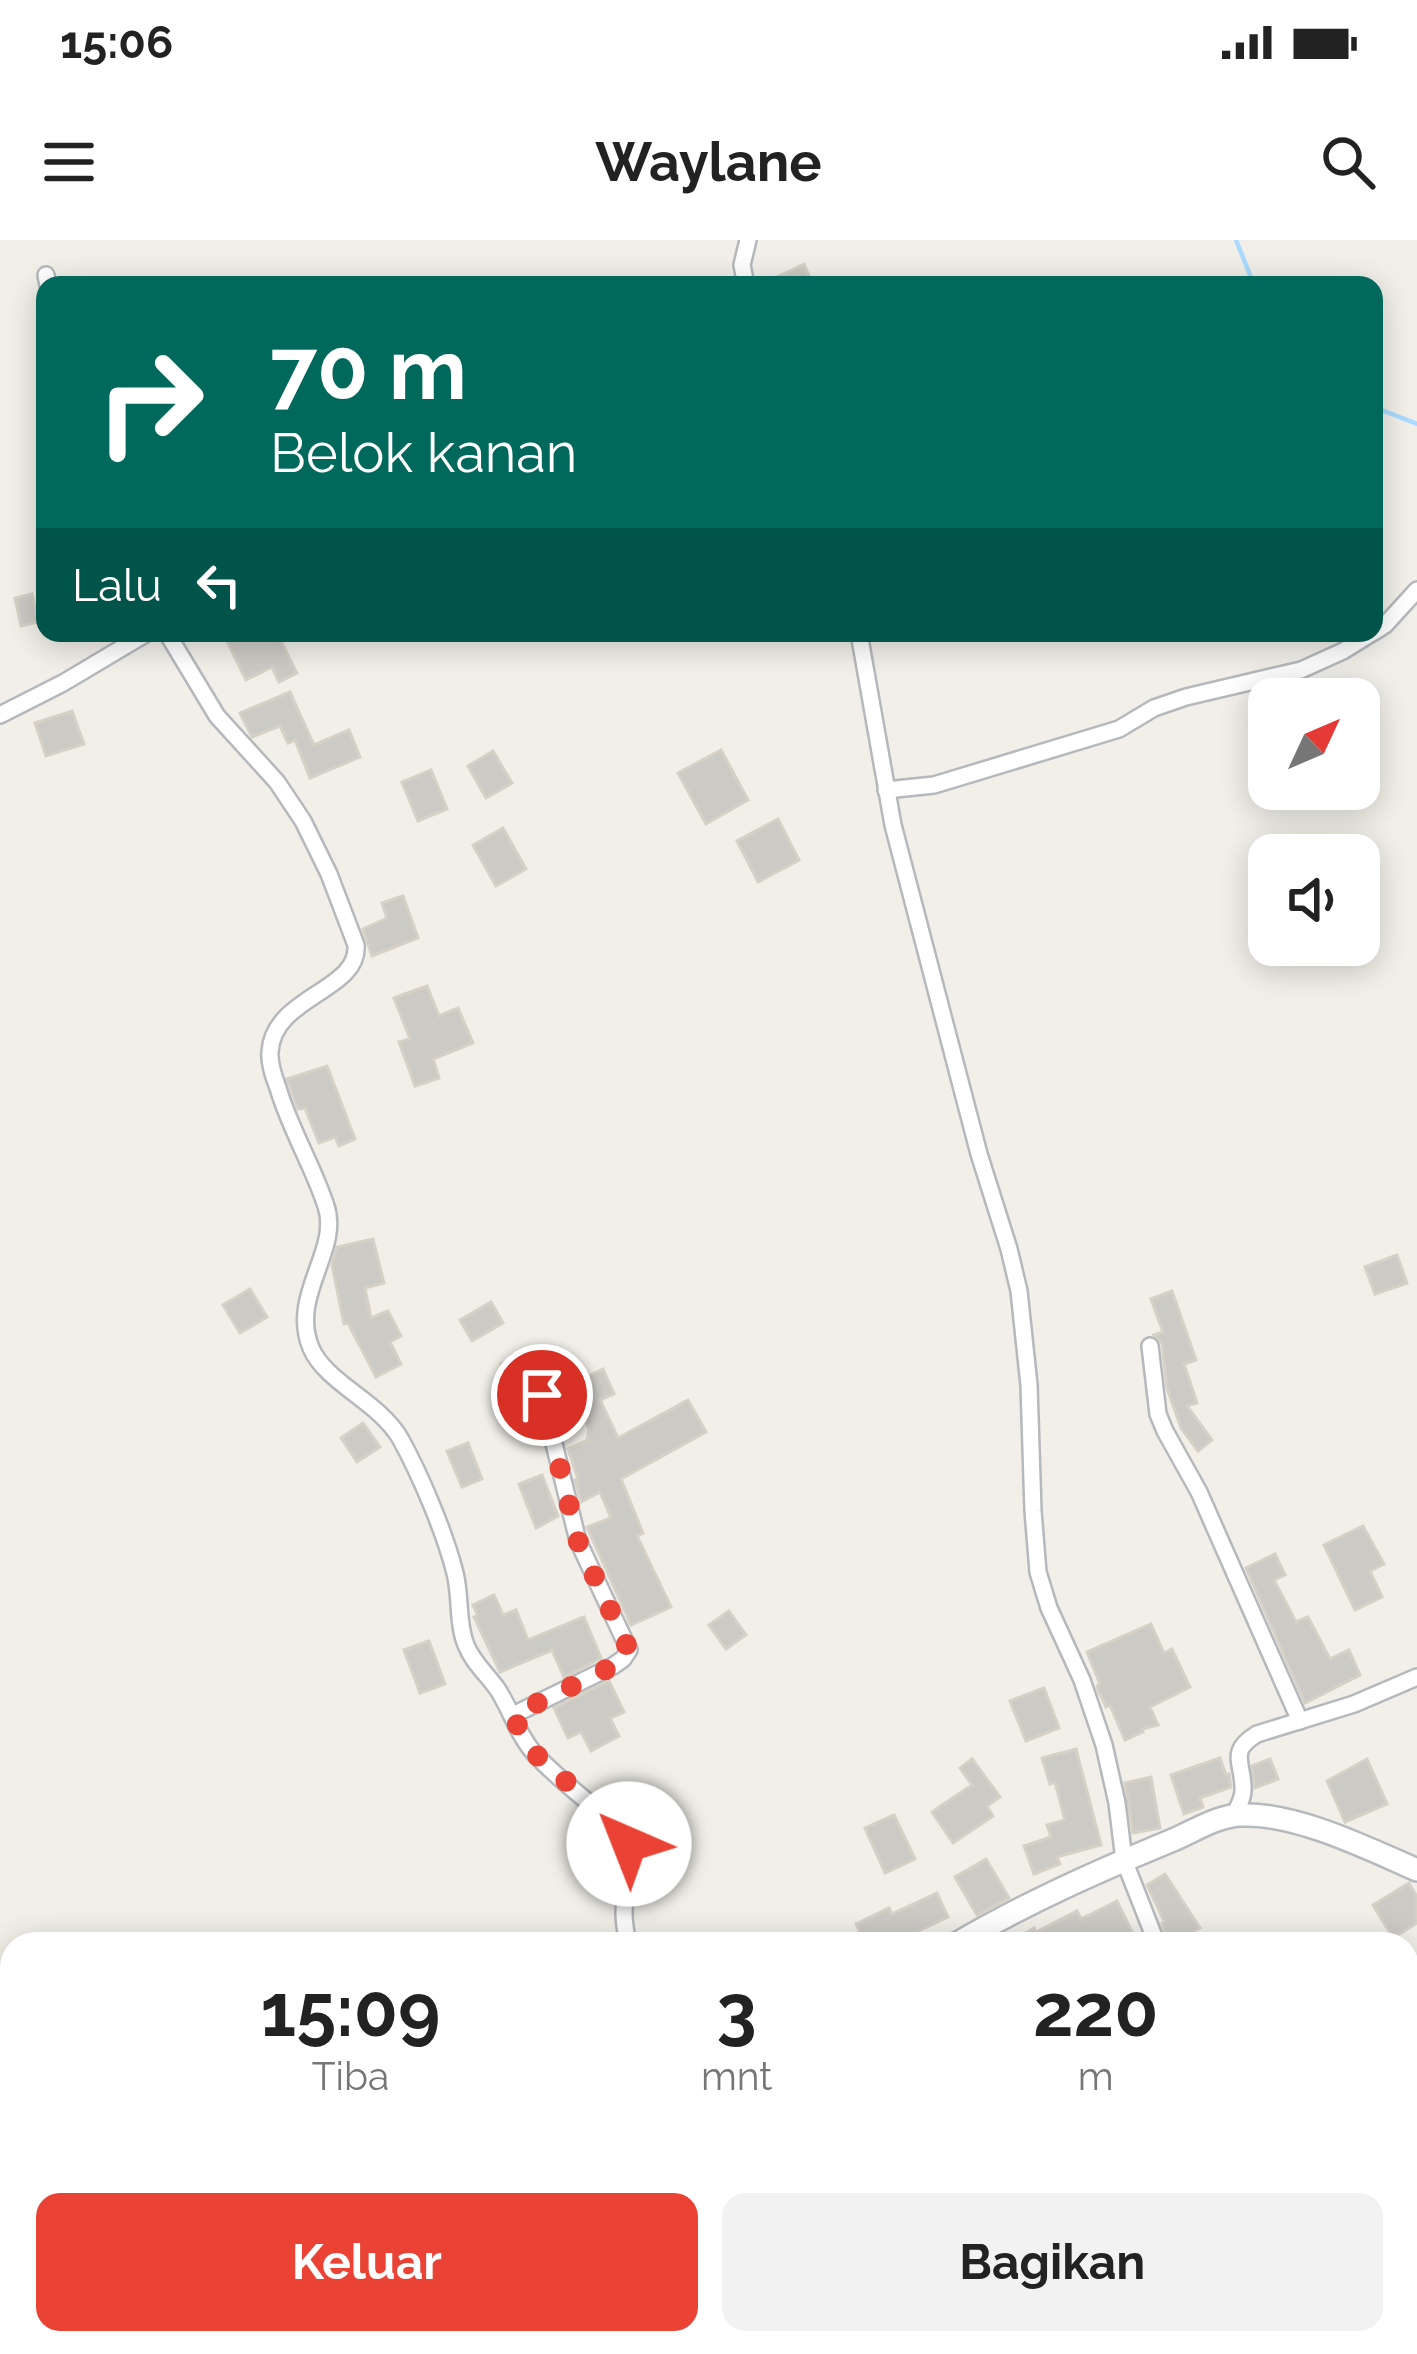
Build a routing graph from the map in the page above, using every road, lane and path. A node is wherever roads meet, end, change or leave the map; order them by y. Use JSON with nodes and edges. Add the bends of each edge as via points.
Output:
{"nodes":[{"id":1,"x":748,"y":240,"type":"edge"},
{"id":2,"x":744,"y":276,"type":"edge"},
{"id":3,"x":1417,"y":590,"type":"edge"},
{"id":4,"x":1383,"y":626,"type":"edge"},
{"id":5,"x":133,"y":642,"type":"edge"},
{"id":6,"x":172,"y":642,"type":"edge"},
{"id":7,"x":861,"y":642,"type":"edge"},
{"id":8,"x":1358,"y":642,"type":"edge"},
{"id":9,"x":0,"y":715,"type":"edge"},
{"id":10,"x":886,"y":790,"type":"junction"},
{"id":11,"x":1150,"y":1346,"type":"dead end"},
{"id":12,"x":542,"y":1395,"type":"dead end"},
{"id":13,"x":1417,"y":1677,"type":"edge"},
{"id":14,"x":513,"y":1715,"type":"junction"},
{"id":15,"x":1300,"y":1721,"type":"junction"},
{"id":16,"x":1234,"y":1815,"type":"junction"},
{"id":17,"x":1124,"y":1860,"type":"junction"},
{"id":18,"x":1417,"y":1870,"type":"edge"},
{"id":19,"x":626,"y":1932,"type":"edge"},
{"id":20,"x":977,"y":1932,"type":"edge"},
{"id":21,"x":1152,"y":1932,"type":"edge"}],
"edges":[{"from":1,"to":2,"type":"street"},
{"from":3,"to":4,"type":"street"},
{"from":5,"to":9,"type":"street"},
{"from":6,"to":14,"type":"street","via":[[217,716],[303,821],[351,926],[354,964],[300,1003],[270,1049],[286,1116],[329,1217],[309,1292],[310,1347],[397,1434],[455,1572],[465,1644]]},
{"from":7,"to":10,"type":"street"},
{"from":8,"to":10,"type":"street","via":[[1301,670],[1154,708],[1119,729],[934,785]]},
{"from":10,"to":17,"type":"street","via":[[1019,1291],[1038,1572],[1104,1745]]},
{"from":11,"to":15,"type":"street","via":[[1158,1414]]},
{"from":12,"to":14,"type":"street","via":[[578,1541],[629,1650],[613,1666]]},
{"from":13,"to":15,"type":"street"},
{"from":14,"to":19,"type":"street","via":[[533,1752],[623,1832],[631,1860]]},
{"from":15,"to":16,"type":"street","via":[[1257,1734],[1241,1748],[1243,1795]]},
{"from":16,"to":17,"type":"street"},
{"from":16,"to":18,"type":"street","via":[[1342,1838]]},
{"from":17,"to":20,"type":"street"},
{"from":17,"to":21,"type":"street"}]}
